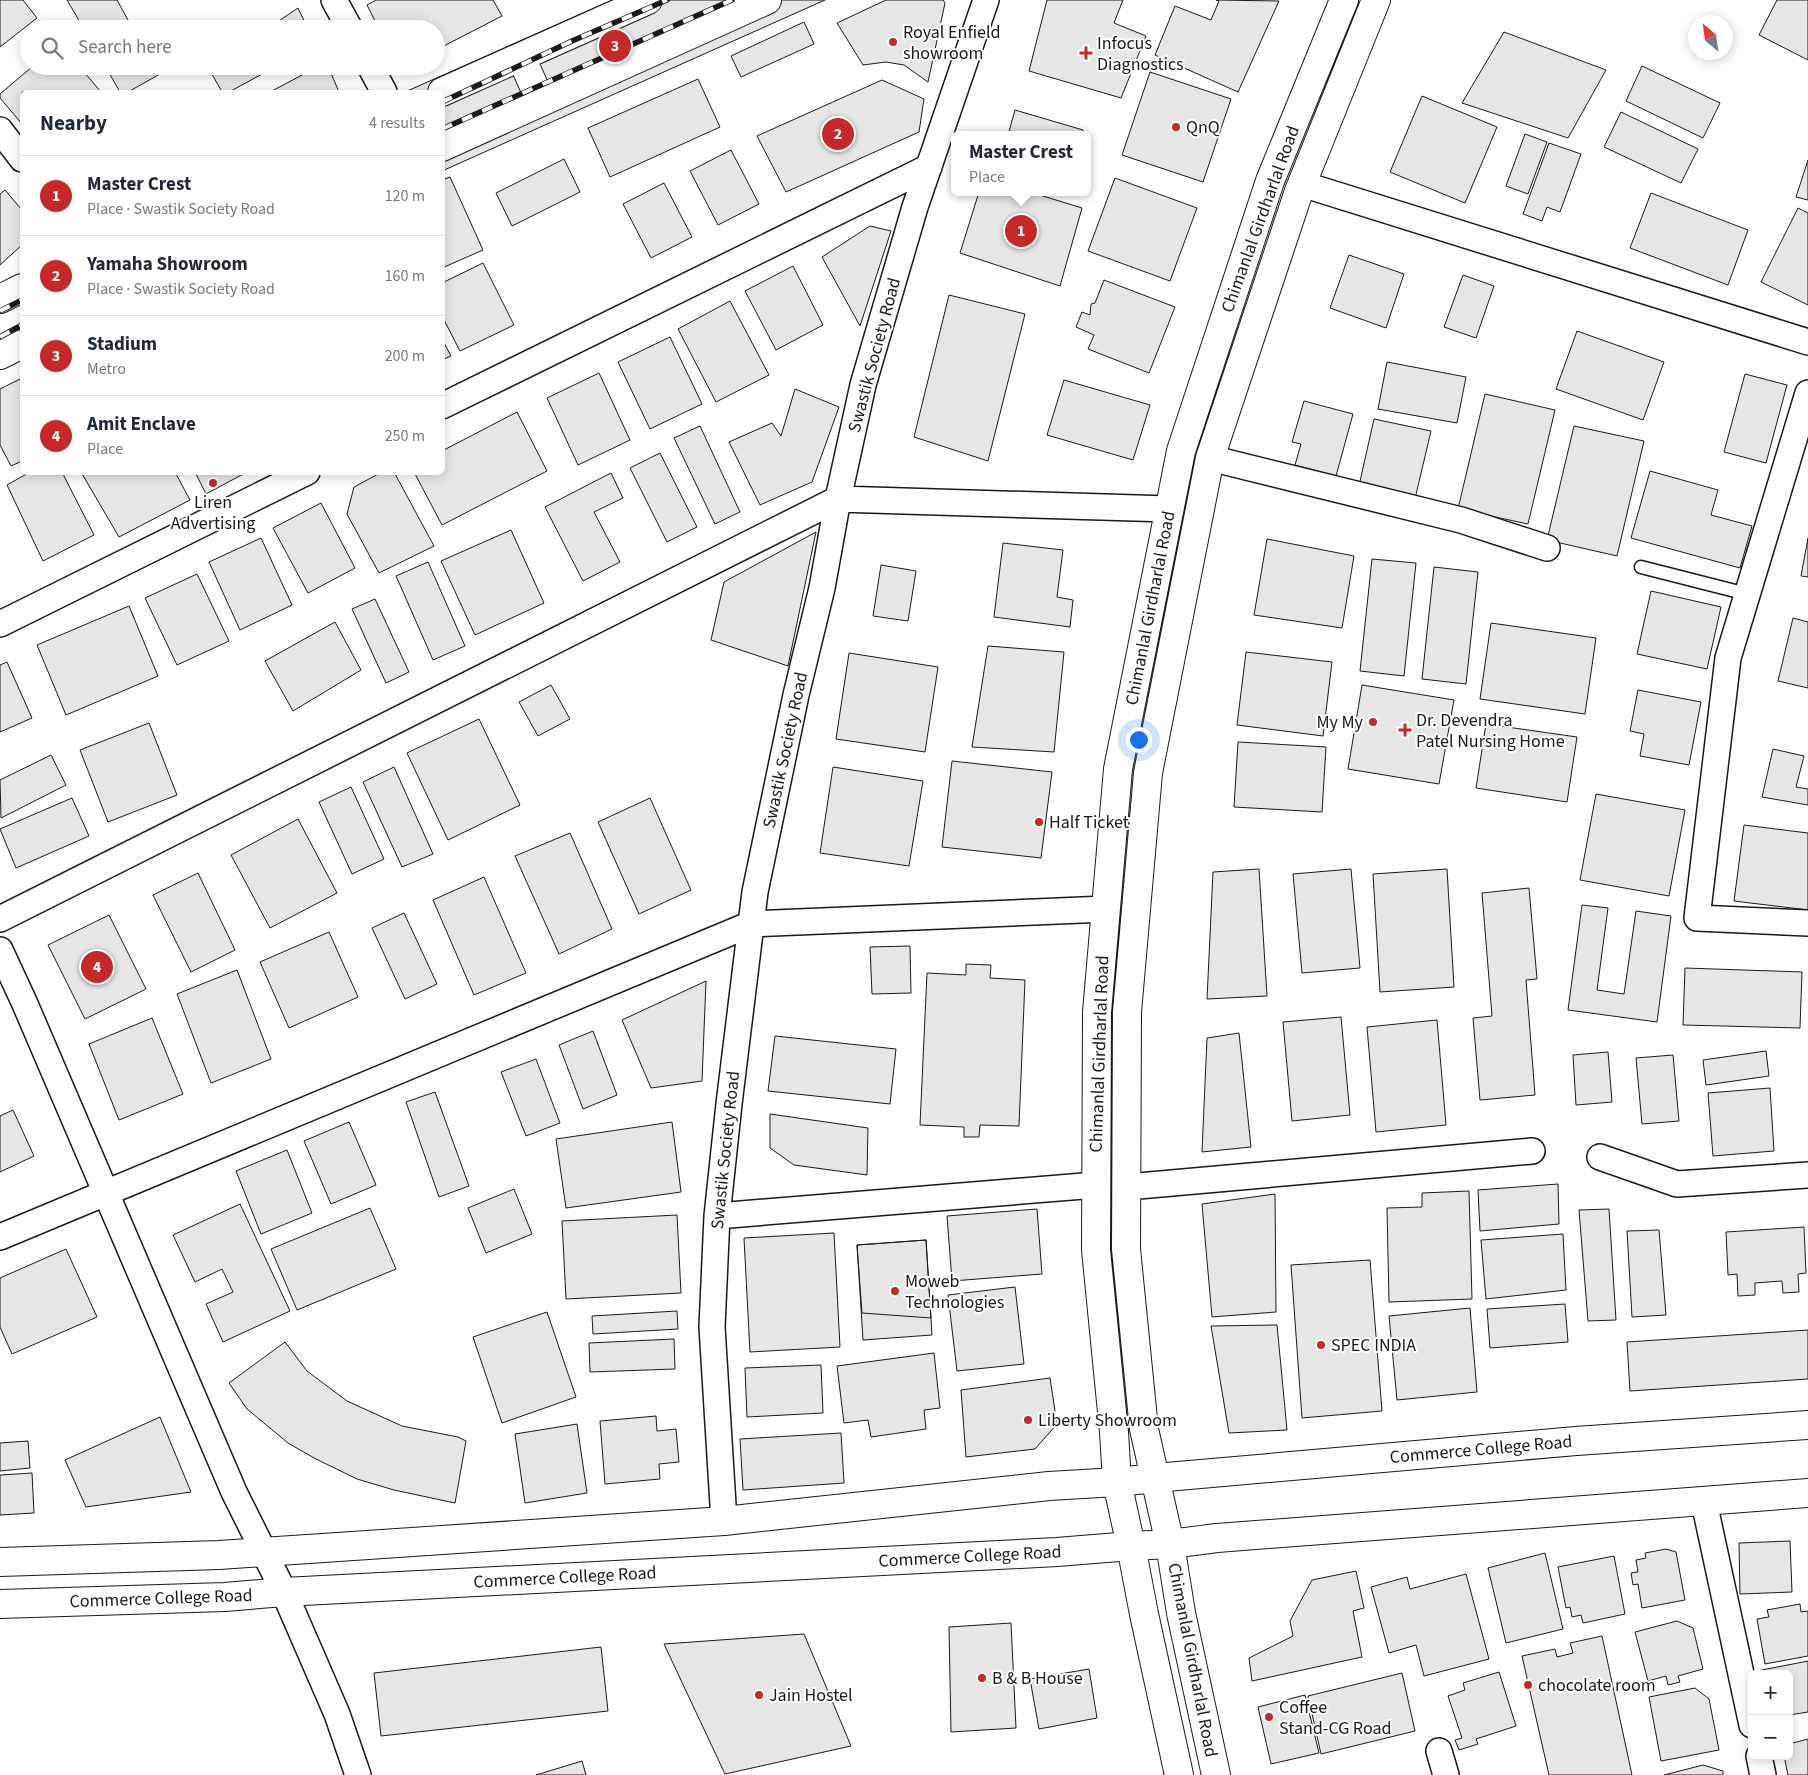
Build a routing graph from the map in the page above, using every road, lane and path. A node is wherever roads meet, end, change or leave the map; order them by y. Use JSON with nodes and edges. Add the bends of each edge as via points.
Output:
{"nodes":[{"id":1,"x":334,"y":0,"type":"edge"},
{"id":2,"x":648,"y":0,"type":"edge"},
{"id":3,"x":767,"y":0,"type":"edge"},
{"id":4,"x":986,"y":0,"type":"edge"},
{"id":5,"x":1344,"y":0,"type":"edge"},
{"id":6,"x":1376,"y":0,"type":"edge"},
{"id":7,"x":345,"y":20,"type":"edge"},
{"id":8,"x":521,"y":57,"type":"junction"},
{"id":9,"x":375,"y":75,"type":"edge"},
{"id":10,"x":383,"y":90,"type":"edge"},
{"id":11,"x":445,"y":91,"type":"edge"},
{"id":12,"x":541,"y":102,"type":"junction"},
{"id":13,"x":0,"y":130,"type":"edge"},
{"id":14,"x":445,"y":146,"type":"edge"},
{"id":15,"x":20,"y":156,"type":"edge"},
{"id":16,"x":928,"y":167,"type":"junction"},
{"id":17,"x":1302,"y":184,"type":"junction"},
{"id":18,"x":20,"y":289,"type":"edge"},
{"id":19,"x":0,"y":299,"type":"edge"},
{"id":20,"x":1808,"y":342,"type":"edge"},
{"id":21,"x":20,"y":345,"type":"edge"},
{"id":22,"x":0,"y":355,"type":"edge"},
{"id":23,"x":1808,"y":393,"type":"edge"},
{"id":24,"x":445,"y":405,"type":"edge"},
{"id":25,"x":1210,"y":458,"type":"junction"},
{"id":26,"x":301,"y":475,"type":"edge"},
{"id":27,"x":838,"y":499,"type":"junction"},
{"id":28,"x":1169,"y":509,"type":"junction"},
{"id":29,"x":1547,"y":548,"type":"dead end"},
{"id":30,"x":1641,"y":567,"type":"dead end"},
{"id":31,"x":1747,"y":594,"type":"junction"},
{"id":32,"x":0,"y":624,"type":"edge"},
{"id":33,"x":1106,"y":909,"type":"junction"},
{"id":34,"x":0,"y":919,"type":"edge"},
{"id":35,"x":1808,"y":923,"type":"edge"},
{"id":36,"x":751,"y":924,"type":"junction"},
{"id":37,"x":0,"y":950,"type":"edge"},
{"id":38,"x":1532,"y":1151,"type":"dead end"},
{"id":39,"x":1600,"y":1157,"type":"dead end"},
{"id":40,"x":1808,"y":1175,"type":"edge"},
{"id":41,"x":1096,"y":1185,"type":"junction"},
{"id":42,"x":1127,"y":1187,"type":"junction"},
{"id":43,"x":106,"y":1193,"type":"junction"},
{"id":44,"x":718,"y":1216,"type":"junction"},
{"id":45,"x":0,"y":1237,"type":"edge"},
{"id":46,"x":1808,"y":1425,"type":"edge"},
{"id":47,"x":1155,"y":1478,"type":"junction"},
{"id":48,"x":1118,"y":1482,"type":"junction"},
{"id":49,"x":1808,"y":1493,"type":"edge"},
{"id":50,"x":1704,"y":1502,"type":"junction"},
{"id":51,"x":724,"y":1521,"type":"junction"},
{"id":52,"x":1170,"y":1544,"type":"junction"},
{"id":53,"x":1131,"y":1546,"type":"junction"},
{"id":54,"x":264,"y":1551,"type":"junction"},
{"id":55,"x":0,"y":1562,"type":"edge"},
{"id":56,"x":284,"y":1592,"type":"junction"},
{"id":57,"x":0,"y":1604,"type":"edge"},
{"id":58,"x":1750,"y":1715,"type":"edge"},
{"id":59,"x":1439,"y":1751,"type":"dead end"},
{"id":60,"x":1759,"y":1760,"type":"edge"},
{"id":61,"x":358,"y":1775,"type":"edge"},
{"id":62,"x":1180,"y":1775,"type":"edge"},
{"id":63,"x":1216,"y":1775,"type":"edge"},
{"id":64,"x":1446,"y":1775,"type":"edge"},
{"id":65,"x":1762,"y":1775,"type":"edge"}],
"edges":[{"from":1,"to":7,"type":"street"},
{"from":2,"to":8,"type":"main road"},
{"from":3,"to":12,"type":"main road"},
{"from":4,"to":16,"type":"street","name":"Swastik Society Road"},
{"from":5,"to":28,"type":"main road","name":"Chimanlal Girdharlal Road","via":[[1270,181],[1181,451]]},
{"from":6,"to":17,"type":"main road","name":"Chimanlal Girdharlal Road"},
{"from":8,"to":11,"type":"main road"},
{"from":8,"to":12,"type":"main road"},
{"from":9,"to":10,"type":"street"},
{"from":12,"to":14,"type":"main road"},
{"from":13,"to":15,"type":"street"},
{"from":16,"to":24,"type":"street"},
{"from":16,"to":27,"type":"street","name":"Swastik Society Road","via":[[863,384]]},
{"from":17,"to":20,"type":"street"},
{"from":17,"to":25,"type":"main road","name":"Chimanlal Girdharlal Road"},
{"from":18,"to":19,"type":"main road"},
{"from":21,"to":22,"type":"main road"},
{"from":23,"to":31,"type":"street"},
{"from":25,"to":29,"type":"street","via":[[1461,520]]},
{"from":25,"to":42,"type":"main road","name":"Chimanlal Girdharlal Road","via":[[1148,773],[1127,1012]]},
{"from":26,"to":32,"type":"street"},
{"from":27,"to":28,"type":"street"},
{"from":27,"to":34,"type":"street"},
{"from":27,"to":36,"type":"street","name":"Swastik Society Road"},
{"from":28,"to":33,"type":"main road","name":"Chimanlal Girdharlal Road","via":[[1118,769]]},
{"from":30,"to":31,"type":"lane"},
{"from":31,"to":35,"type":"street","via":[[1728,658],[1697,918]]},
{"from":33,"to":36,"type":"street"},
{"from":33,"to":41,"type":"main road","name":"Chimanlal Girdharlal Road","via":[[1097,1012]]},
{"from":36,"to":43,"type":"street"},
{"from":36,"to":44,"type":"street","name":"Swastik Society Road"},
{"from":37,"to":43,"type":"street"},
{"from":38,"to":42,"type":"street"},
{"from":39,"to":40,"type":"street","via":[[1677,1184]]},
{"from":41,"to":44,"type":"street"},
{"from":41,"to":48,"type":"main road","name":"Chimanlal Girdharlal Road","via":[[1096,1250]]},
{"from":42,"to":47,"type":"main road","name":"Chimanlal Girdharlal Road","via":[[1126,1249],[1144,1429]]},
{"from":43,"to":45,"type":"street"},
{"from":43,"to":54,"type":"street","via":[[230,1483]]},
{"from":44,"to":51,"type":"street","name":"Swastik Society Road","via":[[712,1327]]},
{"from":46,"to":47,"type":"main road","name":"Commerce College Road","via":[[1576,1441]]},
{"from":47,"to":48,"type":"main road","name":"Commerce College Road"},
{"from":47,"to":52,"type":"main road","name":"Chimanlal Girdharlal Road"},
{"from":48,"to":51,"type":"main road","via":[[1049,1486]]},
{"from":48,"to":53,"type":"main road","name":"Chimanlal Girdharlal Road"},
{"from":49,"to":50,"type":"main road"},
{"from":50,"to":52,"type":"main road"},
{"from":50,"to":58,"type":"street"},
{"from":51,"to":54,"type":"main road"},
{"from":52,"to":53,"type":"main road","name":"Commerce College Road"},
{"from":52,"to":63,"type":"main road","name":"Chimanlal Girdharlal Road","via":[[1181,1613]]},
{"from":53,"to":56,"type":"main road","name":"Commerce College Road"},
{"from":53,"to":62,"type":"main road","name":"Chimanlal Girdharlal Road"},
{"from":54,"to":55,"type":"main road"},
{"from":54,"to":56,"type":"street"},
{"from":56,"to":57,"type":"main road","name":"Commerce College Road","via":[[226,1597]]},
{"from":56,"to":61,"type":"street","via":[[338,1714]]},
{"from":59,"to":64,"type":"street"},
{"from":60,"to":65,"type":"street"}]}
